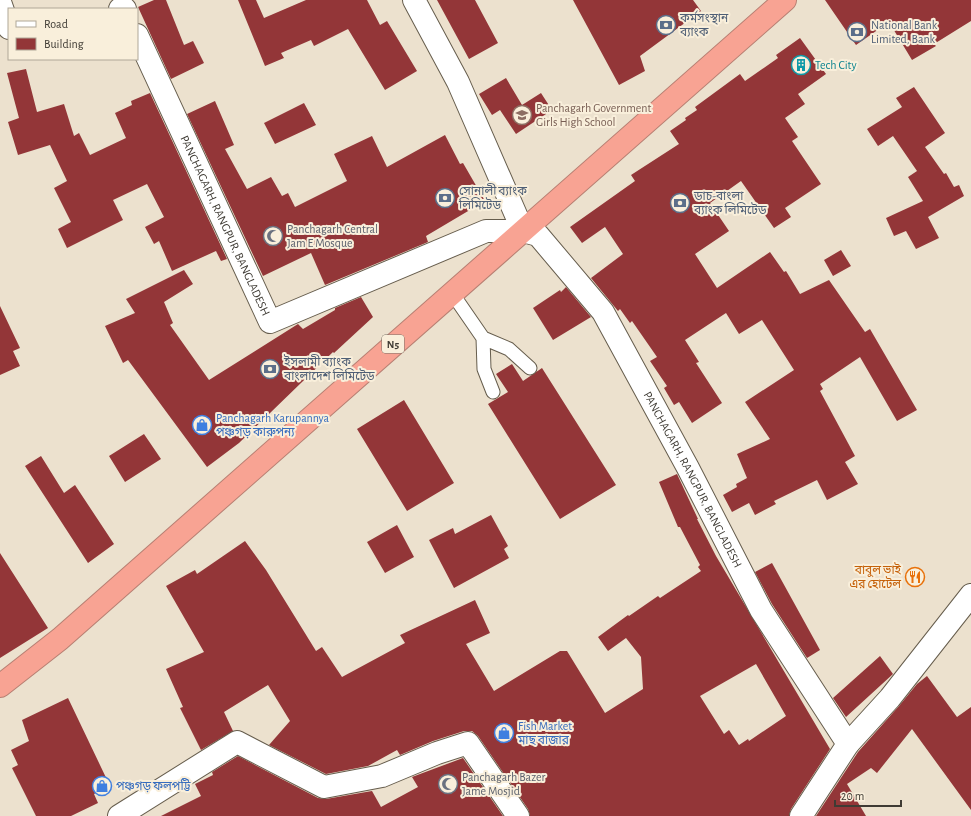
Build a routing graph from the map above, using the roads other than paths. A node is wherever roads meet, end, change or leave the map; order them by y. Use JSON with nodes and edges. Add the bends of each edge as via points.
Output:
{"nodes":[{"id":1,"x":414,"y":0,"type":"edge"},
{"id":2,"x":785,"y":0,"type":"edge"},
{"id":3,"x":0,"y":2,"type":"edge"},
{"id":4,"x":8,"y":25,"type":"edge"},
{"id":5,"x":138,"y":37,"type":"edge"},
{"id":6,"x":523,"y":231,"type":"junction"},
{"id":7,"x":452,"y":293,"type":"junction"},
{"id":8,"x":483,"y":338,"type":"junction"},
{"id":9,"x":530,"y":368,"type":"dead end"},
{"id":10,"x":493,"y":392,"type":"dead end"},
{"id":11,"x":971,"y":595,"type":"edge"},
{"id":12,"x":0,"y":686,"type":"edge"},
{"id":13,"x":848,"y":744,"type":"junction"},
{"id":14,"x":804,"y":814,"type":"edge"},
{"id":15,"x":119,"y":816,"type":"edge"},
{"id":16,"x":518,"y":816,"type":"edge"}],
"edges":[{"from":1,"to":6,"type":"street","via":[[458,82]]},
{"from":2,"to":6,"type":"highway","number":"N5"},
{"from":3,"to":4,"type":"street"},
{"from":5,"to":6,"type":"street","name":"PANCHAGARH, RANGPUR, BANGLADESH","via":[[270,322],[486,231]]},
{"from":6,"to":7,"type":"highway","number":"N5"},
{"from":6,"to":13,"type":"street","name":"PANCHAGARH, RANGPUR, BANGLADESH","via":[[538,235],[603,312],[681,454],[761,610]]},
{"from":7,"to":8,"type":"lane"},
{"from":7,"to":12,"type":"highway","number":"N5","via":[[66,633]]},
{"from":8,"to":9,"type":"lane","via":[[509,349]]},
{"from":8,"to":10,"type":"lane","via":[[484,369]]},
{"from":11,"to":13,"type":"street","via":[[890,698]]},
{"from":13,"to":14,"type":"street"},
{"from":15,"to":16,"type":"street","via":[[237,742],[324,787],[382,776],[468,743]]}]}
